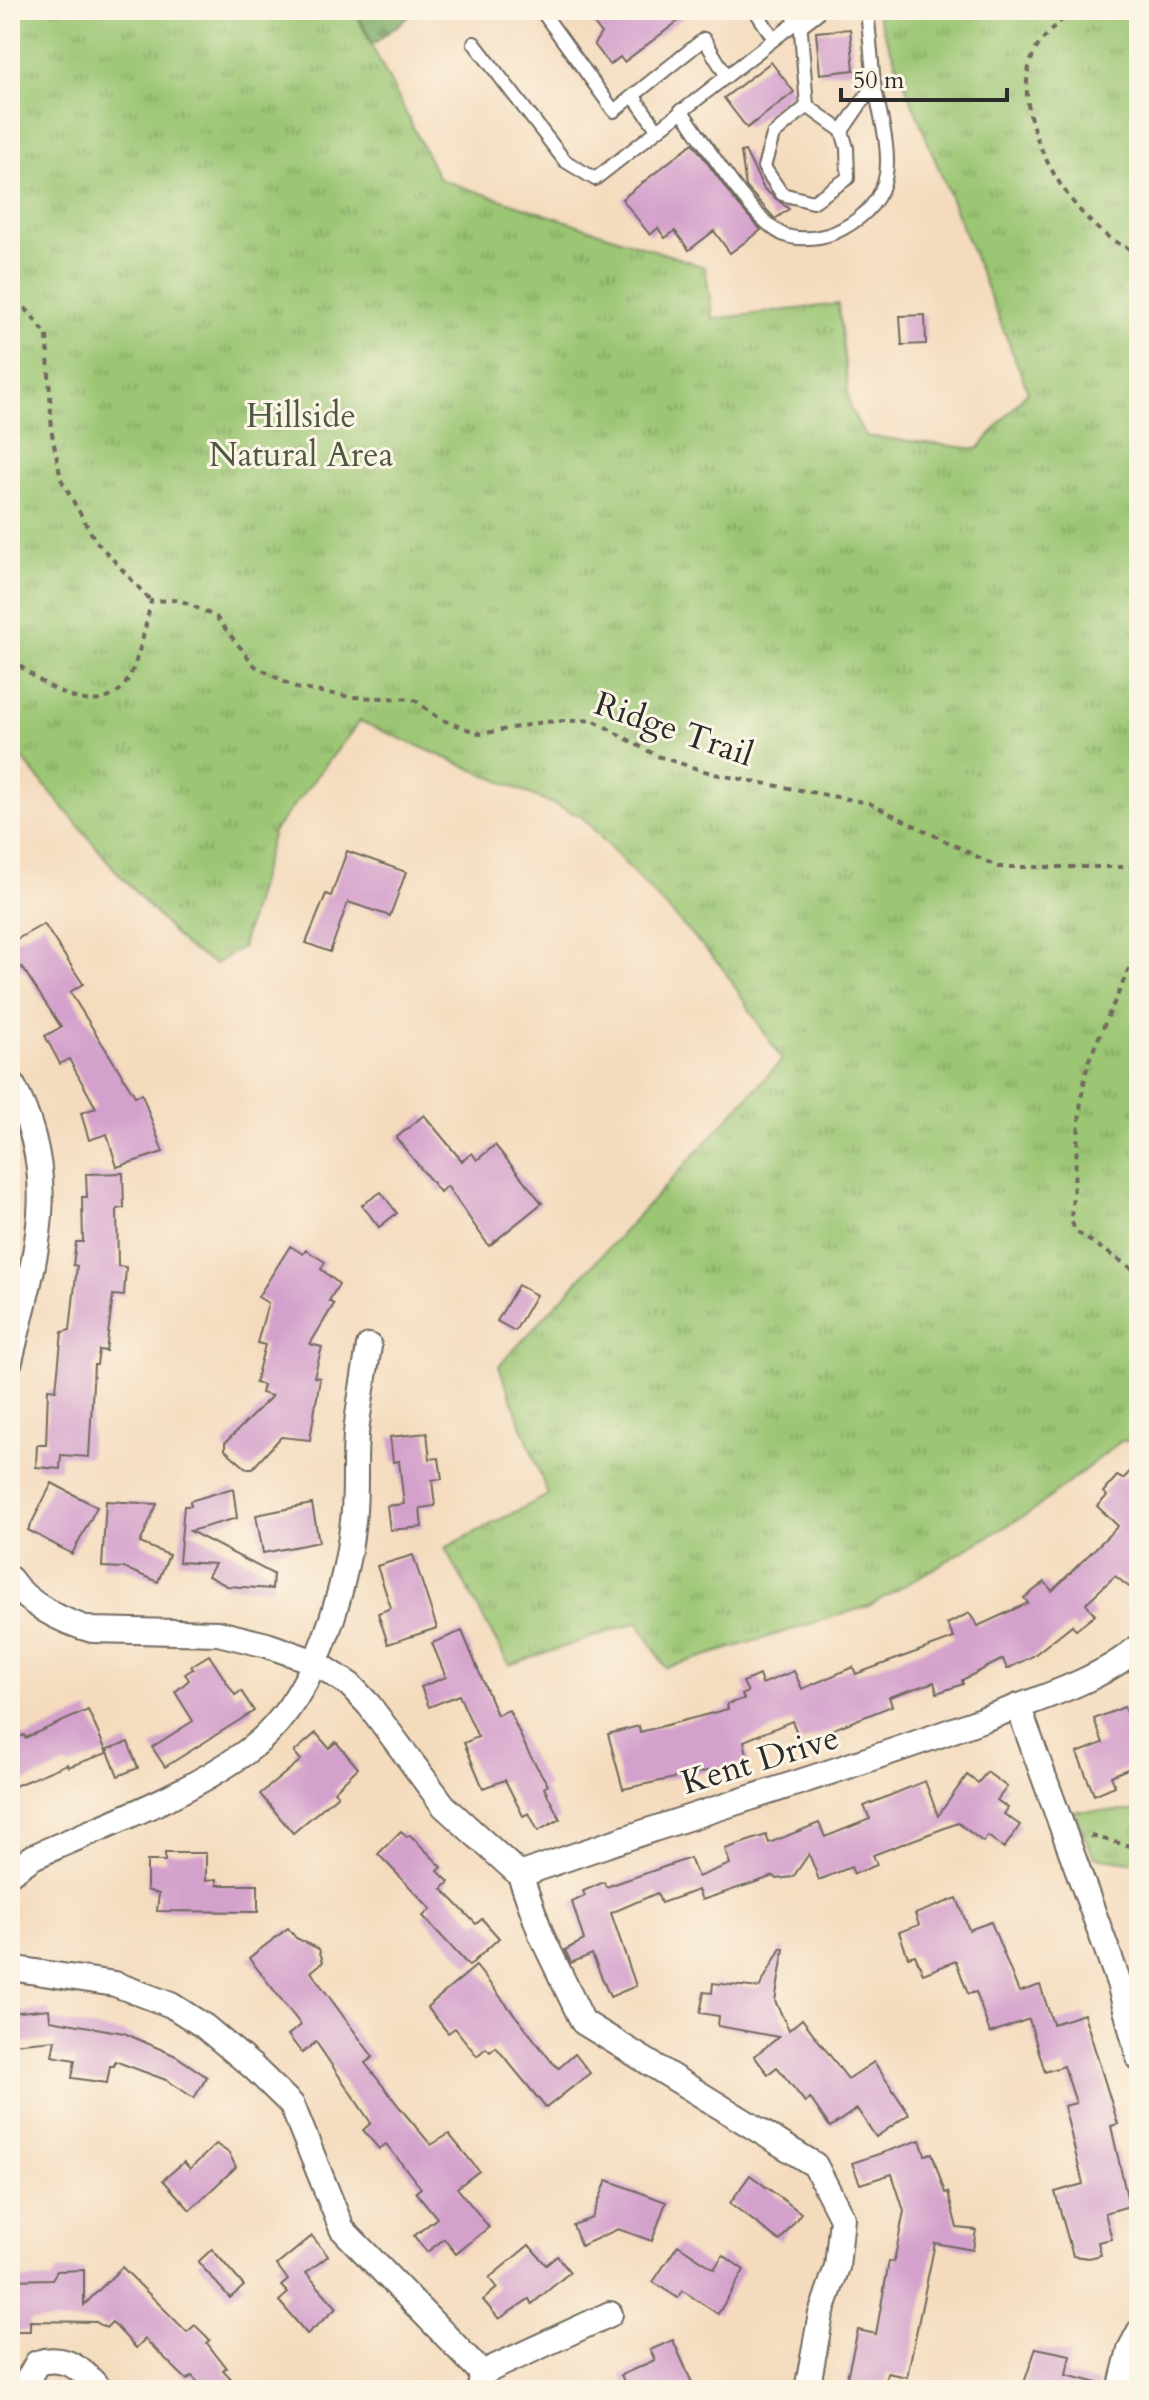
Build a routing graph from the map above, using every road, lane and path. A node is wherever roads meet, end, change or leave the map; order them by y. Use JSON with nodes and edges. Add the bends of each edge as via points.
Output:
{"nodes":[{"id":1,"x":541,"y":10,"type":"edge"},
{"id":2,"x":755,"y":10,"type":"edge"},
{"id":3,"x":867,"y":10,"type":"edge"},
{"id":4,"x":1072,"y":10,"type":"edge"},
{"id":5,"x":806,"y":14,"type":"edge"},
{"id":6,"x":774,"y":39,"type":"junction"},
{"id":7,"x":474,"y":43,"type":"dead end"},
{"id":8,"x":726,"y":75,"type":"junction"},
{"id":9,"x":874,"y":84,"type":"junction"},
{"id":10,"x":634,"y":97,"type":"junction"},
{"id":11,"x":807,"y":106,"type":"junction"},
{"id":12,"x":681,"y":110,"type":"junction"},
{"id":13,"x":657,"y":129,"type":"junction"},
{"id":14,"x":842,"y":131,"type":"junction"},
{"id":15,"x":1139,"y":254,"type":"edge"},
{"id":16,"x":10,"y":289,"type":"edge"},
{"id":17,"x":151,"y":601,"type":"junction"},
{"id":18,"x":10,"y":658,"type":"edge"},
{"id":19,"x":1139,"y":867,"type":"edge"},
{"id":20,"x":1139,"y":946,"type":"edge"},
{"id":21,"x":10,"y":1080,"type":"edge"},
{"id":22,"x":1139,"y":1273,"type":"edge"},
{"id":23,"x":369,"y":1346,"type":"dead end"},
{"id":24,"x":10,"y":1361,"type":"edge"},
{"id":25,"x":10,"y":1579,"type":"edge"},
{"id":26,"x":1139,"y":1646,"type":"edge"},
{"id":27,"x":315,"y":1662,"type":"junction"},
{"id":28,"x":1018,"y":1706,"type":"junction"},
{"id":29,"x":1065,"y":1829,"type":"junction"},
{"id":30,"x":1139,"y":1848,"type":"edge"},
{"id":31,"x":10,"y":1873,"type":"edge"},
{"id":32,"x":520,"y":1875,"type":"junction"},
{"id":33,"x":10,"y":1968,"type":"edge"},
{"id":34,"x":1139,"y":2058,"type":"edge"},
{"id":35,"x":610,"y":2314,"type":"dead end"},
{"id":36,"x":1139,"y":2332,"type":"edge"},
{"id":37,"x":481,"y":2382,"type":"edge"},
{"id":38,"x":22,"y":2390,"type":"edge"},
{"id":39,"x":100,"y":2390,"type":"edge"},
{"id":40,"x":807,"y":2390,"type":"edge"},
{"id":41,"x":1120,"y":2390,"type":"edge"}],
"edges":[{"from":1,"to":10,"type":"lane","via":[[614,111]]},
{"from":2,"to":6,"type":"lane"},
{"from":3,"to":9,"type":"lane"},
{"from":4,"to":15,"type":"path","via":[[1037,47],[1026,107],[1040,148],[1067,194],[1105,235]]},
{"from":5,"to":6,"type":"lane"},
{"from":5,"to":11,"type":"lane"},
{"from":6,"to":8,"type":"lane"},
{"from":7,"to":13,"type":"lane","via":[[565,161],[595,179]]},
{"from":8,"to":10,"type":"lane","via":[[704,39]]},
{"from":8,"to":12,"type":"lane"},
{"from":9,"to":12,"type":"lane","via":[[889,166],[886,185],[865,217],[835,233],[810,238],[784,235],[762,220]]},
{"from":9,"to":14,"type":"lane"},
{"from":10,"to":13,"type":"lane"},
{"from":11,"to":14,"type":"lane"},
{"from":11,"to":14,"type":"lane","via":[[773,135],[764,167],[782,194],[813,202],[848,178]]},
{"from":12,"to":13,"type":"lane"},
{"from":16,"to":17,"type":"path","via":[[47,335],[52,434],[61,479],[95,540]]},
{"from":17,"to":18,"type":"path","via":[[139,650],[121,689],[100,701],[67,695]]},
{"from":17,"to":19,"type":"path","name":"Ridge Trail","via":[[180,600],[216,617],[255,666],[296,688],[413,699],[442,720],[481,734],[543,722],[593,720],[657,756],[714,774],[869,803],[998,867]]},
{"from":20,"to":22,"type":"path","via":[[1088,1062],[1071,1219],[1075,1231]]},
{"from":21,"to":24,"type":"street","via":[[31,1123],[42,1171],[42,1215]]},
{"from":23,"to":27,"type":"street","via":[[357,1426],[353,1521],[344,1571]]},
{"from":25,"to":27,"type":"street","via":[[27,1598],[72,1625],[139,1634],[218,1633]]},
{"from":26,"to":28,"type":"street","name":"Kent Drive","via":[[1122,1662]]},
{"from":27,"to":31,"type":"street","via":[[277,1726],[246,1752],[190,1786],[33,1857]]},
{"from":27,"to":32,"type":"street","via":[[350,1685],[444,1806]]},
{"from":28,"to":29,"type":"street"},
{"from":28,"to":32,"type":"street","name":"Kent Drive","via":[[867,1762],[630,1834]]},
{"from":29,"to":30,"type":"path"},
{"from":29,"to":34,"type":"street","via":[[1119,1983]]},
{"from":32,"to":40,"type":"street","via":[[542,1937],[583,2022],[815,2165],[842,2218],[837,2267],[821,2314]]},
{"from":33,"to":37,"type":"street","via":[[115,1984],[171,2005],[253,2067],[292,2105],[342,2229]]},
{"from":35,"to":37,"type":"street"},
{"from":36,"to":41,"type":"street"},
{"from":38,"to":39,"type":"street","via":[[37,2363],[52,2358],[74,2365]]}]}
